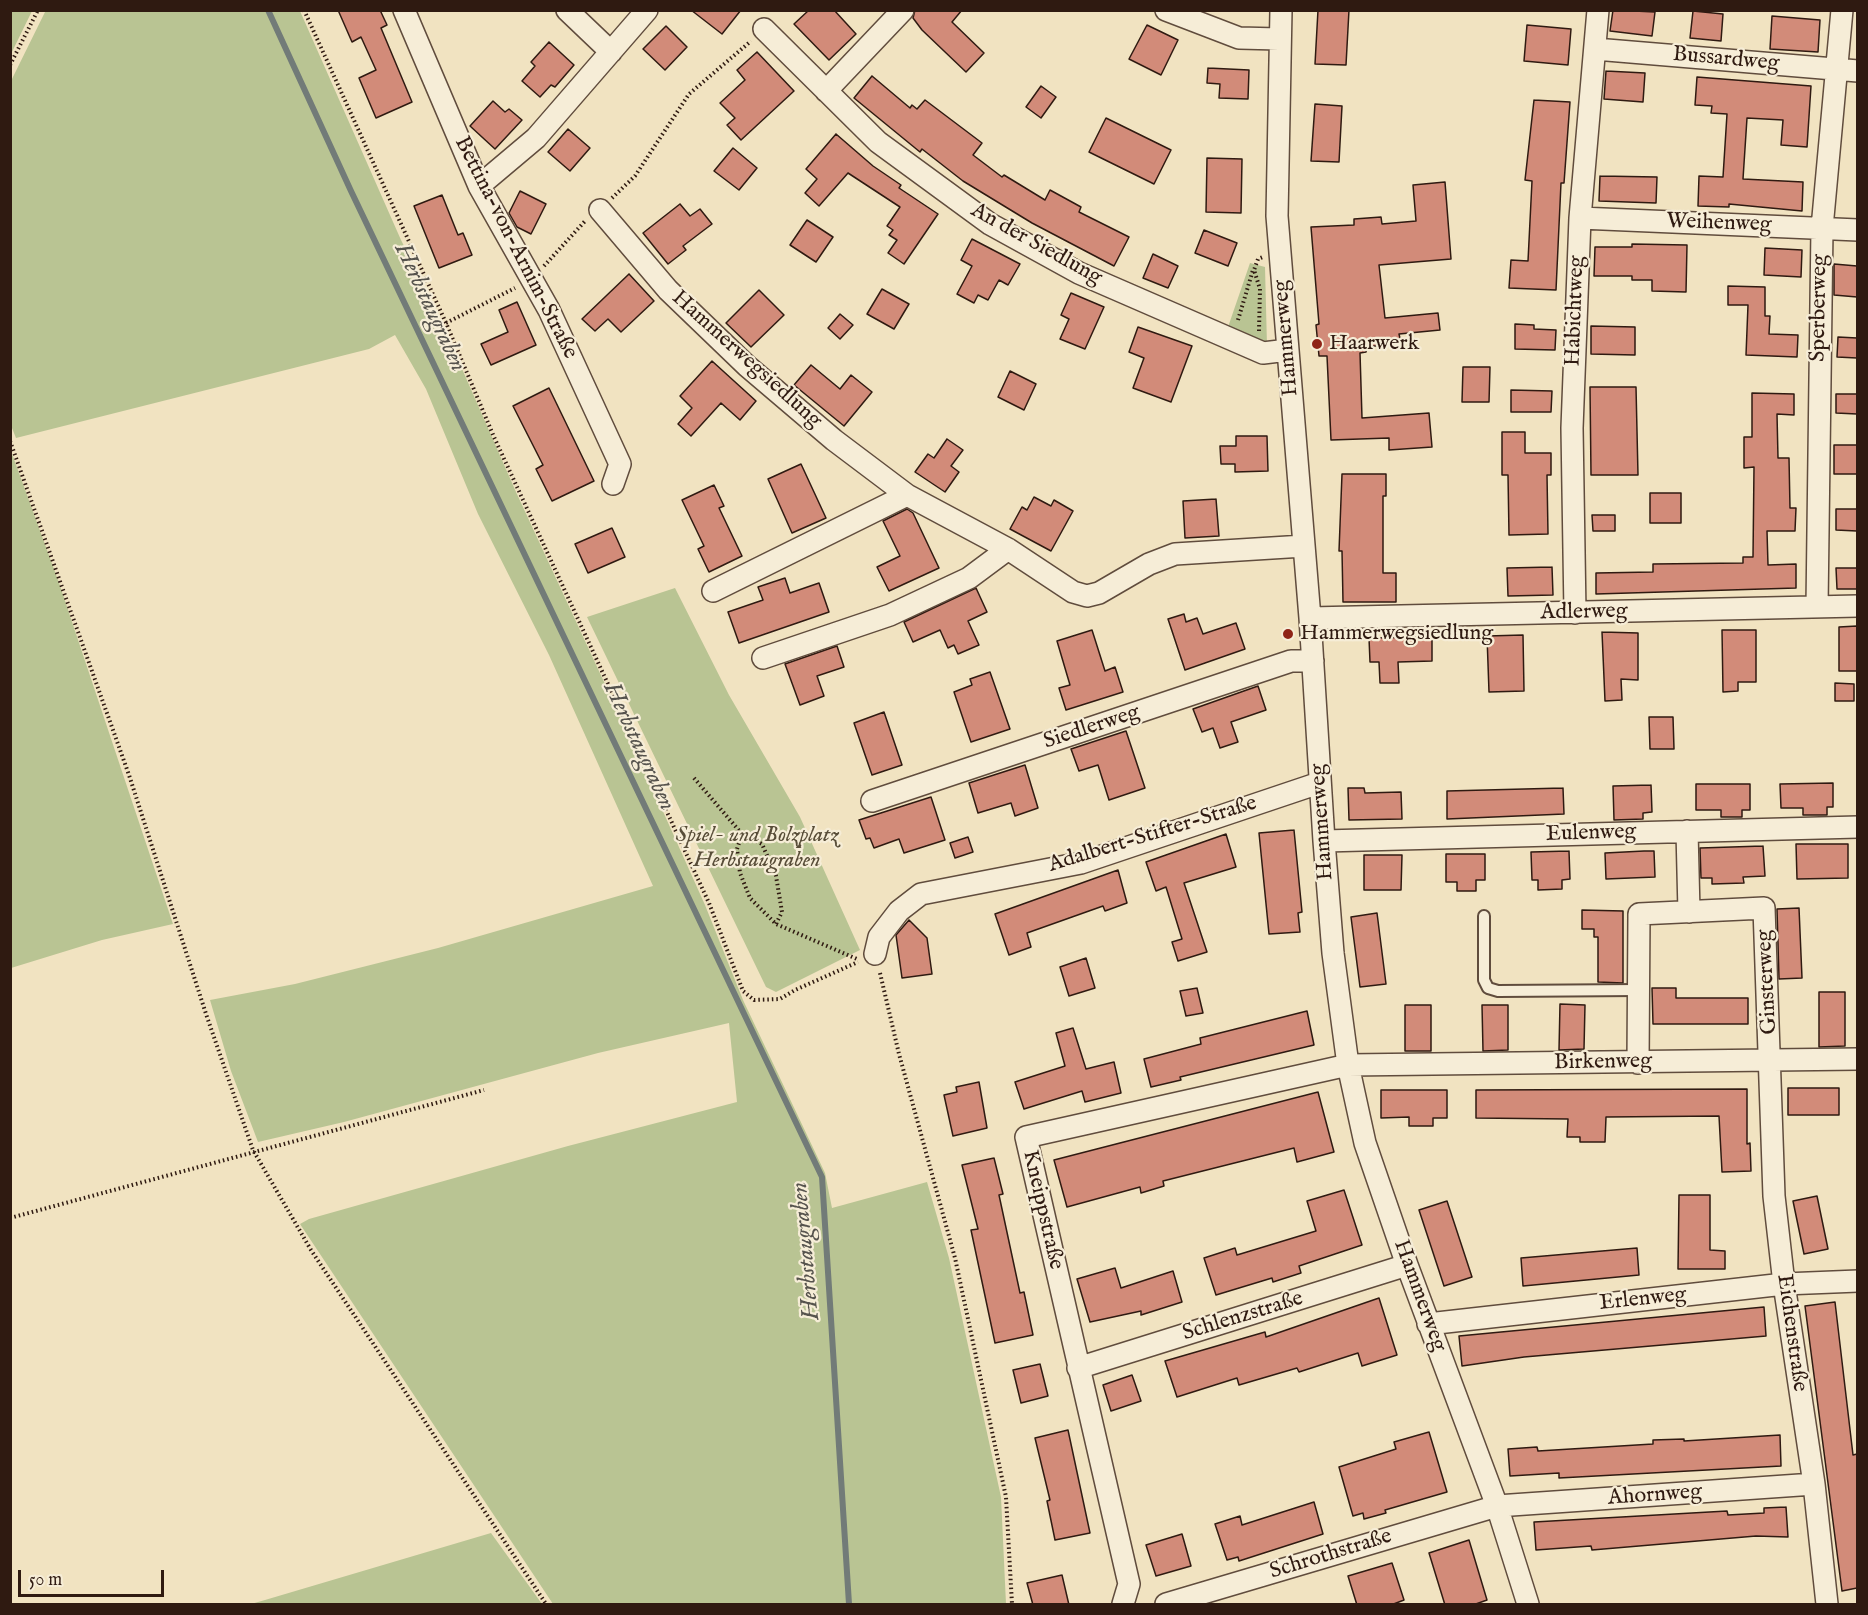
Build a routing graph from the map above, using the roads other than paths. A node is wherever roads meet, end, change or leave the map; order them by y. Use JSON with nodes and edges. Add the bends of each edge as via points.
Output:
{"nodes":[{"id":1,"x":404,"y":10,"type":"edge"},
{"id":2,"x":567,"y":10,"type":"edge"},
{"id":3,"x":647,"y":10,"type":"edge"},
{"id":4,"x":903,"y":10,"type":"edge"},
{"id":5,"x":1166,"y":10,"type":"edge"},
{"id":6,"x":1281,"y":10,"type":"edge"},
{"id":7,"x":1598,"y":10,"type":"edge"},
{"id":8,"x":1842,"y":10,"type":"edge"},
{"id":9,"x":764,"y":29,"type":"road end"},
{"id":10,"x":1279,"y":39,"type":"junction"},
{"id":11,"x":1595,"y":49,"type":"junction"},
{"id":12,"x":611,"y":52,"type":"junction"},
{"id":13,"x":1836,"y":69,"type":"junction"},
{"id":14,"x":1857,"y":71,"type":"edge"},
{"id":15,"x":826,"y":91,"type":"junction"},
{"id":16,"x":479,"y":186,"type":"junction"},
{"id":17,"x":600,"y":210,"type":"road end"},
{"id":18,"x":1580,"y":218,"type":"junction"},
{"id":19,"x":1822,"y":228,"type":"junction"},
{"id":20,"x":1857,"y":230,"type":"edge"},
{"id":21,"x":1288,"y":350,"type":"junction"},
{"id":22,"x":612,"y":484,"type":"dead end"},
{"id":23,"x":906,"y":495,"type":"junction"},
{"id":24,"x":1304,"y":546,"type":"junction"},
{"id":25,"x":1008,"y":549,"type":"junction"},
{"id":26,"x":713,"y":591,"type":"dead end"},
{"id":27,"x":1817,"y":606,"type":"junction"},
{"id":28,"x":1857,"y":606,"type":"edge"},
{"id":29,"x":1575,"y":613,"type":"junction"},
{"id":30,"x":1310,"y":618,"type":"junction"},
{"id":31,"x":763,"y":658,"type":"dead end"},
{"id":32,"x":1312,"y":661,"type":"junction"},
{"id":33,"x":1319,"y":783,"type":"junction"},
{"id":34,"x":872,"y":801,"type":"dead end"},
{"id":35,"x":1857,"y":827,"type":"edge"},
{"id":36,"x":1687,"y":831,"type":"junction"},
{"id":37,"x":1324,"y":842,"type":"junction"},
{"id":38,"x":1689,"y":912,"type":"junction"},
{"id":39,"x":1484,"y":916,"type":"dead end"},
{"id":40,"x":875,"y":954,"type":"road end"},
{"id":41,"x":1638,"y":990,"type":"junction"},
{"id":42,"x":1771,"y":1059,"type":"junction"},
{"id":43,"x":1857,"y":1059,"type":"edge"},
{"id":44,"x":1638,"y":1063,"type":"junction"},
{"id":45,"x":1348,"y":1065,"type":"junction"},
{"id":46,"x":1407,"y":1265,"type":"junction"},
{"id":47,"x":1857,"y":1281,"type":"edge"},
{"id":48,"x":1784,"y":1284,"type":"junction"},
{"id":49,"x":1428,"y":1324,"type":"junction"},
{"id":50,"x":1078,"y":1368,"type":"junction"},
{"id":51,"x":1814,"y":1484,"type":"junction"},
{"id":52,"x":1497,"y":1506,"type":"junction"},
{"id":53,"x":1123,"y":1605,"type":"edge"},
{"id":54,"x":1166,"y":1605,"type":"edge"},
{"id":55,"x":1528,"y":1605,"type":"edge"},
{"id":56,"x":1827,"y":1605,"type":"edge"}],
"edges":[{"from":1,"to":16,"type":"street","name":"Bettina-von-Arnim-Straße"},
{"from":2,"to":12,"type":"street"},
{"from":3,"to":12,"type":"street"},
{"from":4,"to":15,"type":"street"},
{"from":5,"to":10,"type":"street","via":[[1239,38]]},
{"from":6,"to":10,"type":"street","name":"Hammerweg"},
{"from":7,"to":11,"type":"street","name":"Habichtweg"},
{"from":8,"to":13,"type":"street","name":"Sperberweg"},
{"from":9,"to":15,"type":"street","name":"An der Siedlung"},
{"from":10,"to":21,"type":"street","name":"Hammerweg","via":[[1277,216]]},
{"from":11,"to":13,"type":"street","name":"Bussardweg"},
{"from":11,"to":18,"type":"street","name":"Habichtweg"},
{"from":12,"to":16,"type":"street","via":[[536,138]]},
{"from":13,"to":14,"type":"street","name":"Bussardweg"},
{"from":13,"to":19,"type":"street","name":"Sperberweg"},
{"from":15,"to":21,"type":"street","name":"An der Siedlung","via":[[878,142],[990,224],[1079,273],[1263,353]]},
{"from":16,"to":22,"type":"street","name":"Bettina-von-Arnim-Straße","via":[[549,310],[620,464]]},
{"from":17,"to":23,"type":"street","name":"Hammerwegsiedlung","via":[[668,290],[747,366]]},
{"from":18,"to":19,"type":"street","name":"Weihenweg"},
{"from":18,"to":29,"type":"street","name":"Habichtweg","via":[[1572,428]]},
{"from":19,"to":20,"type":"street","name":"Weihenweg"},
{"from":19,"to":27,"type":"street","name":"Sperberweg"},
{"from":21,"to":24,"type":"street","name":"Hammerweg"},
{"from":23,"to":25,"type":"street","name":"Hammerwegsiedlung"},
{"from":23,"to":26,"type":"street"},
{"from":24,"to":25,"type":"street","name":"Hammerwegsiedlung","via":[[1175,554],[1087,596],[1072,592]]},
{"from":24,"to":30,"type":"street","name":"Hammerweg"},
{"from":25,"to":31,"type":"street","via":[[969,578],[890,615]]},
{"from":27,"to":28,"type":"street","name":"Adlerweg"},
{"from":27,"to":29,"type":"street","name":"Adlerweg"},
{"from":29,"to":30,"type":"street","name":"Adlerweg"},
{"from":30,"to":32,"type":"street","name":"Hammerweg"},
{"from":32,"to":33,"type":"street","name":"Hammerweg"},
{"from":32,"to":34,"type":"street","name":"Siedlerweg","via":[[1291,662]]},
{"from":33,"to":37,"type":"street","name":"Hammerweg"},
{"from":33,"to":40,"type":"street","name":"Adalbert-Stifter-Straße","via":[[1081,862],[921,894],[899,911],[879,938]]},
{"from":35,"to":36,"type":"street","name":"Eulenweg"},
{"from":36,"to":37,"type":"street","name":"Eulenweg"},
{"from":36,"to":38,"type":"street"},
{"from":37,"to":45,"type":"street","name":"Hammerweg"},
{"from":38,"to":41,"type":"street","name":"Ginsterweg","via":[[1639,914]]},
{"from":38,"to":42,"type":"street","name":"Ginsterweg","via":[[1764,908]]},
{"from":39,"to":41,"type":"lane","via":[[1484,980],[1488,988],[1498,992]]},
{"from":41,"to":44,"type":"street","name":"Ginsterweg"},
{"from":42,"to":43,"type":"street","name":"Birkenweg"},
{"from":42,"to":44,"type":"street","name":"Birkenweg"},
{"from":42,"to":48,"type":"street","name":"Eichenstraße","via":[[1774,1196]]},
{"from":44,"to":45,"type":"street","name":"Birkenweg"},
{"from":45,"to":46,"type":"street","name":"Hammerweg","via":[[1365,1143]]},
{"from":45,"to":50,"type":"street","name":"Kneippstraße","via":[[1026,1137]]},
{"from":46,"to":49,"type":"street","name":"Hammerweg"},
{"from":46,"to":50,"type":"street","name":"Schlenzstraße"},
{"from":47,"to":48,"type":"street","name":"Erlenweg"},
{"from":48,"to":49,"type":"street","name":"Erlenweg"},
{"from":48,"to":51,"type":"street","name":"Eichenstraße"},
{"from":49,"to":52,"type":"street","name":"Hammerweg"},
{"from":50,"to":53,"type":"street","name":"Kneippstraße","via":[[1129,1584]]},
{"from":51,"to":52,"type":"street","name":"Ahornweg"},
{"from":51,"to":56,"type":"street","name":"Eichenstraße"},
{"from":52,"to":54,"type":"street","name":"Schrothstraße"},
{"from":52,"to":55,"type":"street","name":"Hammerweg"}]}
